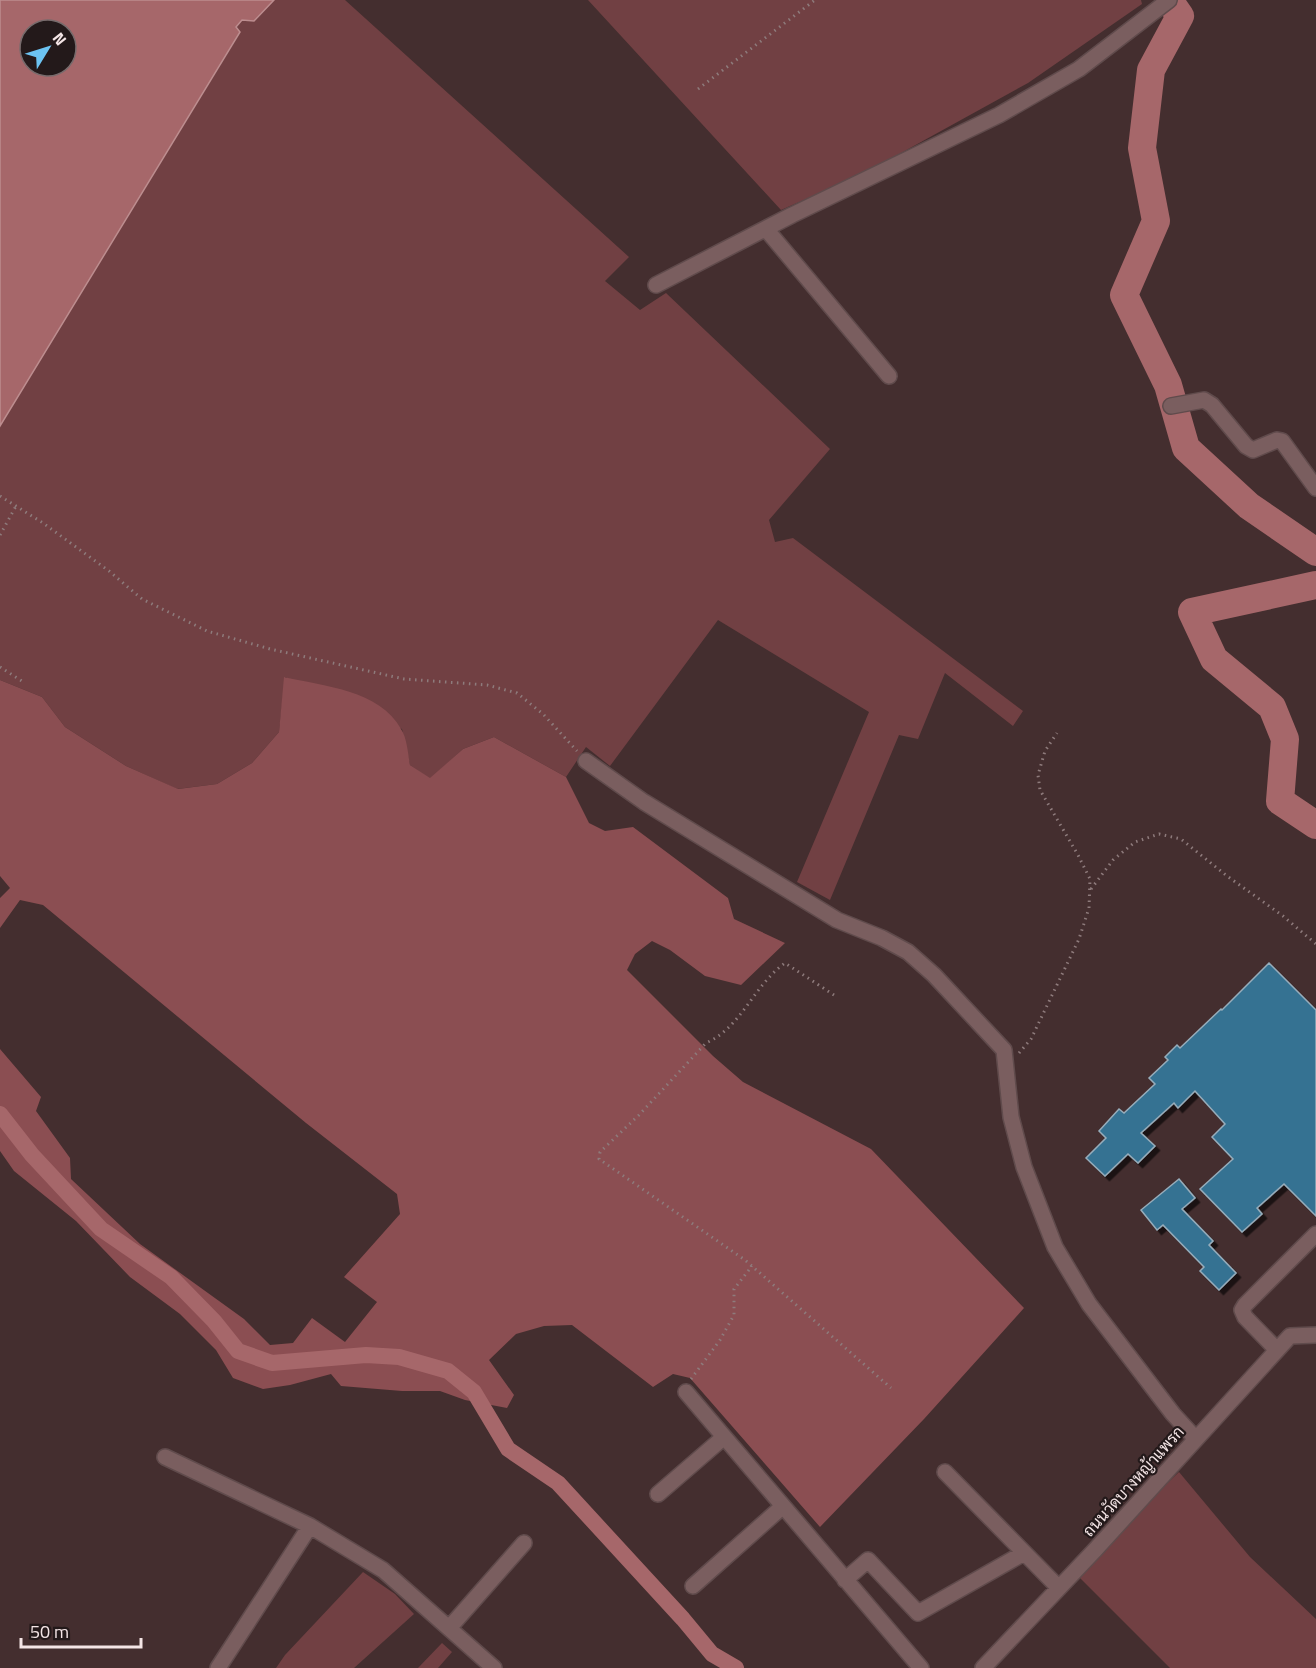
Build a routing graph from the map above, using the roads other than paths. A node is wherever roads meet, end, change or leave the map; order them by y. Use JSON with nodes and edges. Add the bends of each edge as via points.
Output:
{"nodes":[{"id":1,"x":1165,"y":3,"type":"edge"},
{"id":2,"x":766,"y":229,"type":"junction"},
{"id":3,"x":656,"y":285,"type":"dead end"},
{"id":4,"x":889,"y":376,"type":"dead end"},
{"id":5,"x":1171,"y":406,"type":"dead end"},
{"id":6,"x":1316,"y":488,"type":"edge"},
{"id":7,"x":586,"y":761,"type":"road end"},
{"id":8,"x":1316,"y":1234,"type":"edge"},
{"id":9,"x":1316,"y":1335,"type":"edge"},
{"id":10,"x":1277,"y":1350,"type":"junction"},
{"id":11,"x":686,"y":1392,"type":"road end"},
{"id":12,"x":724,"y":1437,"type":"junction"},
{"id":13,"x":1196,"y":1439,"type":"junction"},
{"id":14,"x":165,"y":1457,"type":"dead end"},
{"id":15,"x":945,"y":1472,"type":"dead end"},
{"id":16,"x":658,"y":1494,"type":"dead end"},
{"id":17,"x":782,"y":1507,"type":"junction"},
{"id":18,"x":310,"y":1526,"type":"junction"},
{"id":19,"x":524,"y":1543,"type":"dead end"},
{"id":20,"x":1024,"y":1553,"type":"junction"},
{"id":21,"x":845,"y":1580,"type":"junction"},
{"id":22,"x":693,"y":1586,"type":"dead end"},
{"id":23,"x":1059,"y":1588,"type":"junction"},
{"id":24,"x":450,"y":1627,"type":"junction"},
{"id":25,"x":218,"y":1668,"type":"edge"},
{"id":26,"x":494,"y":1668,"type":"edge"},
{"id":27,"x":921,"y":1668,"type":"edge"},
{"id":28,"x":983,"y":1668,"type":"edge"}],
"edges":[{"from":1,"to":2,"type":"street","via":[[1079,69],[999,115]]},
{"from":2,"to":3,"type":"street"},
{"from":2,"to":4,"type":"street"},
{"from":5,"to":6,"type":"street","via":[[1204,400],[1253,450],[1282,441]]},
{"from":7,"to":13,"type":"street","via":[[644,802],[837,920],[908,952],[1004,1050],[1011,1117],[1021,1157],[1055,1247],[1089,1304]]},
{"from":8,"to":10,"type":"street","via":[[1242,1310]]},
{"from":9,"to":10,"type":"street","name":"ถนนวัดบางหญ้าแพรก","via":[[1290,1336]]},
{"from":10,"to":13,"type":"street","name":"ถนนวัดบางหญ้าแพรก"},
{"from":11,"to":12,"type":"street"},
{"from":12,"to":16,"type":"street"},
{"from":12,"to":17,"type":"street"},
{"from":13,"to":23,"type":"street","name":"ถนนวัดบางหญ้าแพรก"},
{"from":14,"to":18,"type":"street"},
{"from":15,"to":20,"type":"street"},
{"from":17,"to":21,"type":"street"},
{"from":17,"to":22,"type":"street"},
{"from":18,"to":24,"type":"street","via":[[383,1570]]},
{"from":18,"to":25,"type":"street"},
{"from":19,"to":24,"type":"street"},
{"from":20,"to":21,"type":"street","via":[[918,1613],[868,1560]]},
{"from":20,"to":23,"type":"street"},
{"from":21,"to":27,"type":"street"},
{"from":23,"to":28,"type":"street","name":"ถนนวัดบางหญ้าแพรก"},
{"from":24,"to":26,"type":"street"}]}
